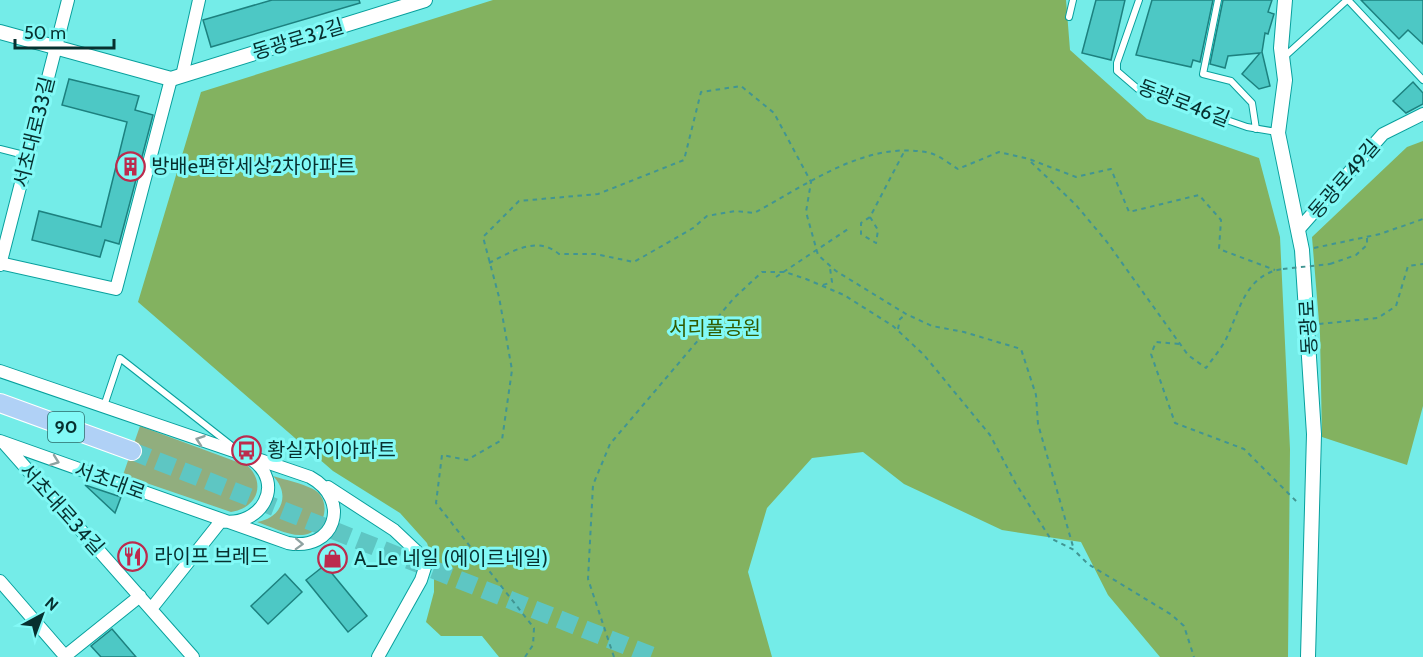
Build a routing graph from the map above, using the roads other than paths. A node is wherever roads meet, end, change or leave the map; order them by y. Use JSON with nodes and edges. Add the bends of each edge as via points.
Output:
{"nodes":[{"id":1,"x":68,"y":0,"type":"edge"},
{"id":2,"x":199,"y":0,"type":"edge"},
{"id":3,"x":425,"y":0,"type":"edge"},
{"id":4,"x":1073,"y":0,"type":"edge"},
{"id":5,"x":1139,"y":0,"type":"edge"},
{"id":6,"x":1218,"y":0,"type":"edge"},
{"id":7,"x":1284,"y":0,"type":"edge"},
{"id":8,"x":1348,"y":0,"type":"edge"},
{"id":9,"x":1070,"y":17,"type":"dead end"},
{"id":10,"x":0,"y":32,"type":"edge"},
{"id":11,"x":56,"y":47,"type":"junction"},
{"id":12,"x":1282,"y":58,"type":"junction"},
{"id":13,"x":176,"y":77,"type":"junction"},
{"id":14,"x":1423,"y":80,"type":"edge"},
{"id":15,"x":1423,"y":114,"type":"edge"},
{"id":16,"x":1256,"y":129,"type":"junction"},
{"id":17,"x":1278,"y":133,"type":"junction"},
{"id":18,"x":0,"y":149,"type":"edge"},
{"id":19,"x":28,"y":156,"type":"junction"},
{"id":20,"x":1298,"y":230,"type":"junction"},
{"id":21,"x":0,"y":264,"type":"edge"},
{"id":22,"x":0,"y":371,"type":"edge"},
{"id":23,"x":0,"y":403,"type":"edge"},
{"id":24,"x":103,"y":406,"type":"junction"},
{"id":25,"x":1,"y":441,"type":"edge"},
{"id":26,"x":132,"y":451,"type":"tunnel mouth"},
{"id":27,"x":244,"y":455,"type":"junction"},
{"id":28,"x":320,"y":482,"type":"junction"},
{"id":29,"x":221,"y":521,"type":"junction"},
{"id":30,"x":0,"y":581,"type":"edge"},
{"id":31,"x":140,"y":596,"type":"junction"},
{"id":32,"x":151,"y":609,"type":"junction"},
{"id":33,"x":65,"y":656,"type":"edge"},
{"id":34,"x":193,"y":657,"type":"edge"},
{"id":35,"x":378,"y":657,"type":"edge"},
{"id":36,"x":1308,"y":657,"type":"edge"}],
"edges":[{"from":1,"to":11,"type":"street","name":"서초대로33길"},
{"from":2,"to":13,"type":"street"},
{"from":3,"to":13,"type":"street","name":"동광로32길"},
{"from":4,"to":9,"type":"lane"},
{"from":5,"to":16,"type":"lane","name":"동광로46길","via":[[1117,71],[1138,89]]},
{"from":6,"to":16,"type":"lane","name":"동광로46길","via":[[1203,74],[1231,81],[1252,103]]},
{"from":7,"to":12,"type":"street","name":"동광로"},
{"from":8,"to":12,"type":"lane"},
{"from":8,"to":14,"type":"lane"},
{"from":10,"to":11,"type":"street"},
{"from":11,"to":13,"type":"street"},
{"from":11,"to":19,"type":"street","name":"서초대로33길"},
{"from":12,"to":17,"type":"street","name":"동광로","via":[[1285,80]]},
{"from":13,"to":21,"type":"street","name":"서초대로33길","via":[[116,289]]},
{"from":15,"to":20,"type":"street","name":"동광로49길","via":[[1383,134]]},
{"from":16,"to":17,"type":"lane","name":"동광로46길"},
{"from":17,"to":20,"type":"street","name":"동광로"},
{"from":18,"to":19,"type":"lane"},
{"from":19,"to":21,"type":"street","name":"서초대로33길"},
{"from":20,"to":36,"type":"street","name":"동광로","via":[[1314,434]]},
{"from":22,"to":24,"type":"street","name":"서초대로"},
{"from":23,"to":26,"type":"main road","name":"서초대로","number":"90"},
{"from":27,"to":24,"type":"street","name":"서초대로","one_way":true},
{"from":24,"to":27,"type":"lane","name":"서초대로","via":[[120,358]]},
{"from":25,"to":29,"type":"street","name":"서초대로","one_way":true},
{"from":25,"to":31,"type":"street","name":"서초대로34길"},
{"from":27,"to":28,"type":"street","name":"서초대로"},
{"from":27,"to":29,"type":"street","name":"서초대로","via":[[254,460],[266,478],[266,500],[261,509],[243,522]]},
{"from":29,"to":28,"type":"street","name":"서초대로","one_way":true,"via":[[288,543],[310,544],[328,531],[335,511],[328,490]]},
{"from":28,"to":35,"type":"street","via":[[394,530],[427,561],[421,580]]},
{"from":29,"to":32,"type":"street"},
{"from":30,"to":33,"type":"street"},
{"from":31,"to":32,"type":"street","name":"서초대로34길"},
{"from":31,"to":33,"type":"street"},
{"from":32,"to":34,"type":"street","name":"서초대로34길"}]}
